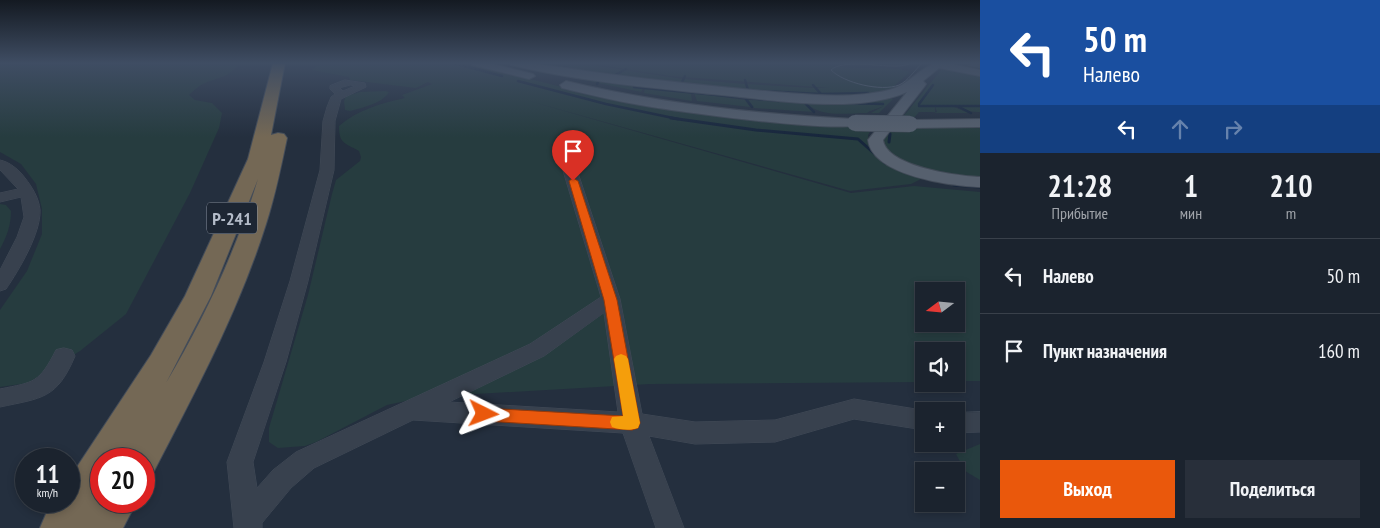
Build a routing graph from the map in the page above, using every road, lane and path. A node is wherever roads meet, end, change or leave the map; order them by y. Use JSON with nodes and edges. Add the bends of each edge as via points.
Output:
{"nodes":[{"id":1,"x":277,"y":88,"type":"edge"},
{"id":2,"x":281,"y":88,"type":"edge"},
{"id":3,"x":576,"y":88,"type":"edge"},
{"id":4,"x":607,"y":88,"type":"edge"},
{"id":5,"x":689,"y":88,"type":"edge"},
{"id":6,"x":906,"y":88,"type":"edge"},
{"id":7,"x":918,"y":88,"type":"edge"},
{"id":8,"x":341,"y":94,"type":"dead end"},
{"id":9,"x":980,"y":115,"type":"edge"},
{"id":10,"x":861,"y":119,"type":"junction"},
{"id":11,"x":913,"y":120,"type":"junction"},
{"id":12,"x":980,"y":123,"type":"edge"},
{"id":13,"x":0,"y":164,"type":"edge"},
{"id":14,"x":568,"y":164,"type":"dead end"},
{"id":15,"x":980,"y":182,"type":"edge"},
{"id":16,"x":26,"y":191,"type":"junction"},
{"id":17,"x":0,"y":198,"type":"edge"},
{"id":18,"x":0,"y":285,"type":"edge"},
{"id":19,"x":611,"y":300,"type":"junction"},
{"id":20,"x":64,"y":356,"type":"dead end"},
{"id":21,"x":0,"y":398,"type":"edge"},
{"id":22,"x":411,"y":410,"type":"junction"},
{"id":23,"x":915,"y":419,"type":"edge"},
{"id":24,"x":980,"y":422,"type":"edge"},
{"id":25,"x":632,"y":423,"type":"junction"},
{"id":26,"x":965,"y":423,"type":"edge"},
{"id":27,"x":111,"y":448,"type":"edge"},
{"id":28,"x":147,"y":448,"type":"edge"},
{"id":29,"x":90,"y":481,"type":"edge"},
{"id":30,"x":110,"y":513,"type":"edge"},
{"id":31,"x":248,"y":523,"type":"edge"},
{"id":32,"x":60,"y":528,"type":"edge"},
{"id":33,"x":101,"y":528,"type":"edge"},
{"id":34,"x":670,"y":528,"type":"edge"}],
"edges":[{"from":1,"to":27,"type":"highway","number":"Р-241","via":[[257,159],[198,296],[162,364]]},
{"from":2,"to":28,"type":"highway","number":"Р-241","via":[[274,161],[259,212],[218,315]]},
{"from":3,"to":10,"type":"main road","via":[[654,104],[760,117]]},
{"from":4,"to":10,"type":"main road","via":[[681,101]]},
{"from":5,"to":6,"type":"main road","via":[[831,99],[873,97]]},
{"from":7,"to":15,"type":"main road","via":[[875,140],[876,147],[892,160],[923,173]]},
{"from":8,"to":31,"type":"street","via":[[332,107],[327,170],[299,281],[240,462]]},
{"from":9,"to":11,"type":"main road"},
{"from":10,"to":11,"type":"main road","bridge":true},
{"from":11,"to":12,"type":"main road"},
{"from":13,"to":16,"type":"street","via":[[10,170]]},
{"from":14,"to":19,"type":"street"},
{"from":16,"to":17,"type":"street"},
{"from":16,"to":18,"type":"street","via":[[33,212],[26,235]]},
{"from":19,"to":22,"type":"street","via":[[538,350]]},
{"from":19,"to":25,"type":"street"},
{"from":20,"to":21,"type":"street","via":[[51,382],[31,391]]},
{"from":22,"to":25,"type":"street"},
{"from":22,"to":31,"type":"street","via":[[305,460],[282,479]]},
{"from":23,"to":25,"type":"street","via":[[854,409],[775,432],[695,433]]},
{"from":24,"to":26,"type":"street"},
{"from":25,"to":34,"type":"street"},
{"from":29,"to":32,"type":"highway"},
{"from":30,"to":33,"type":"highway"}]}
